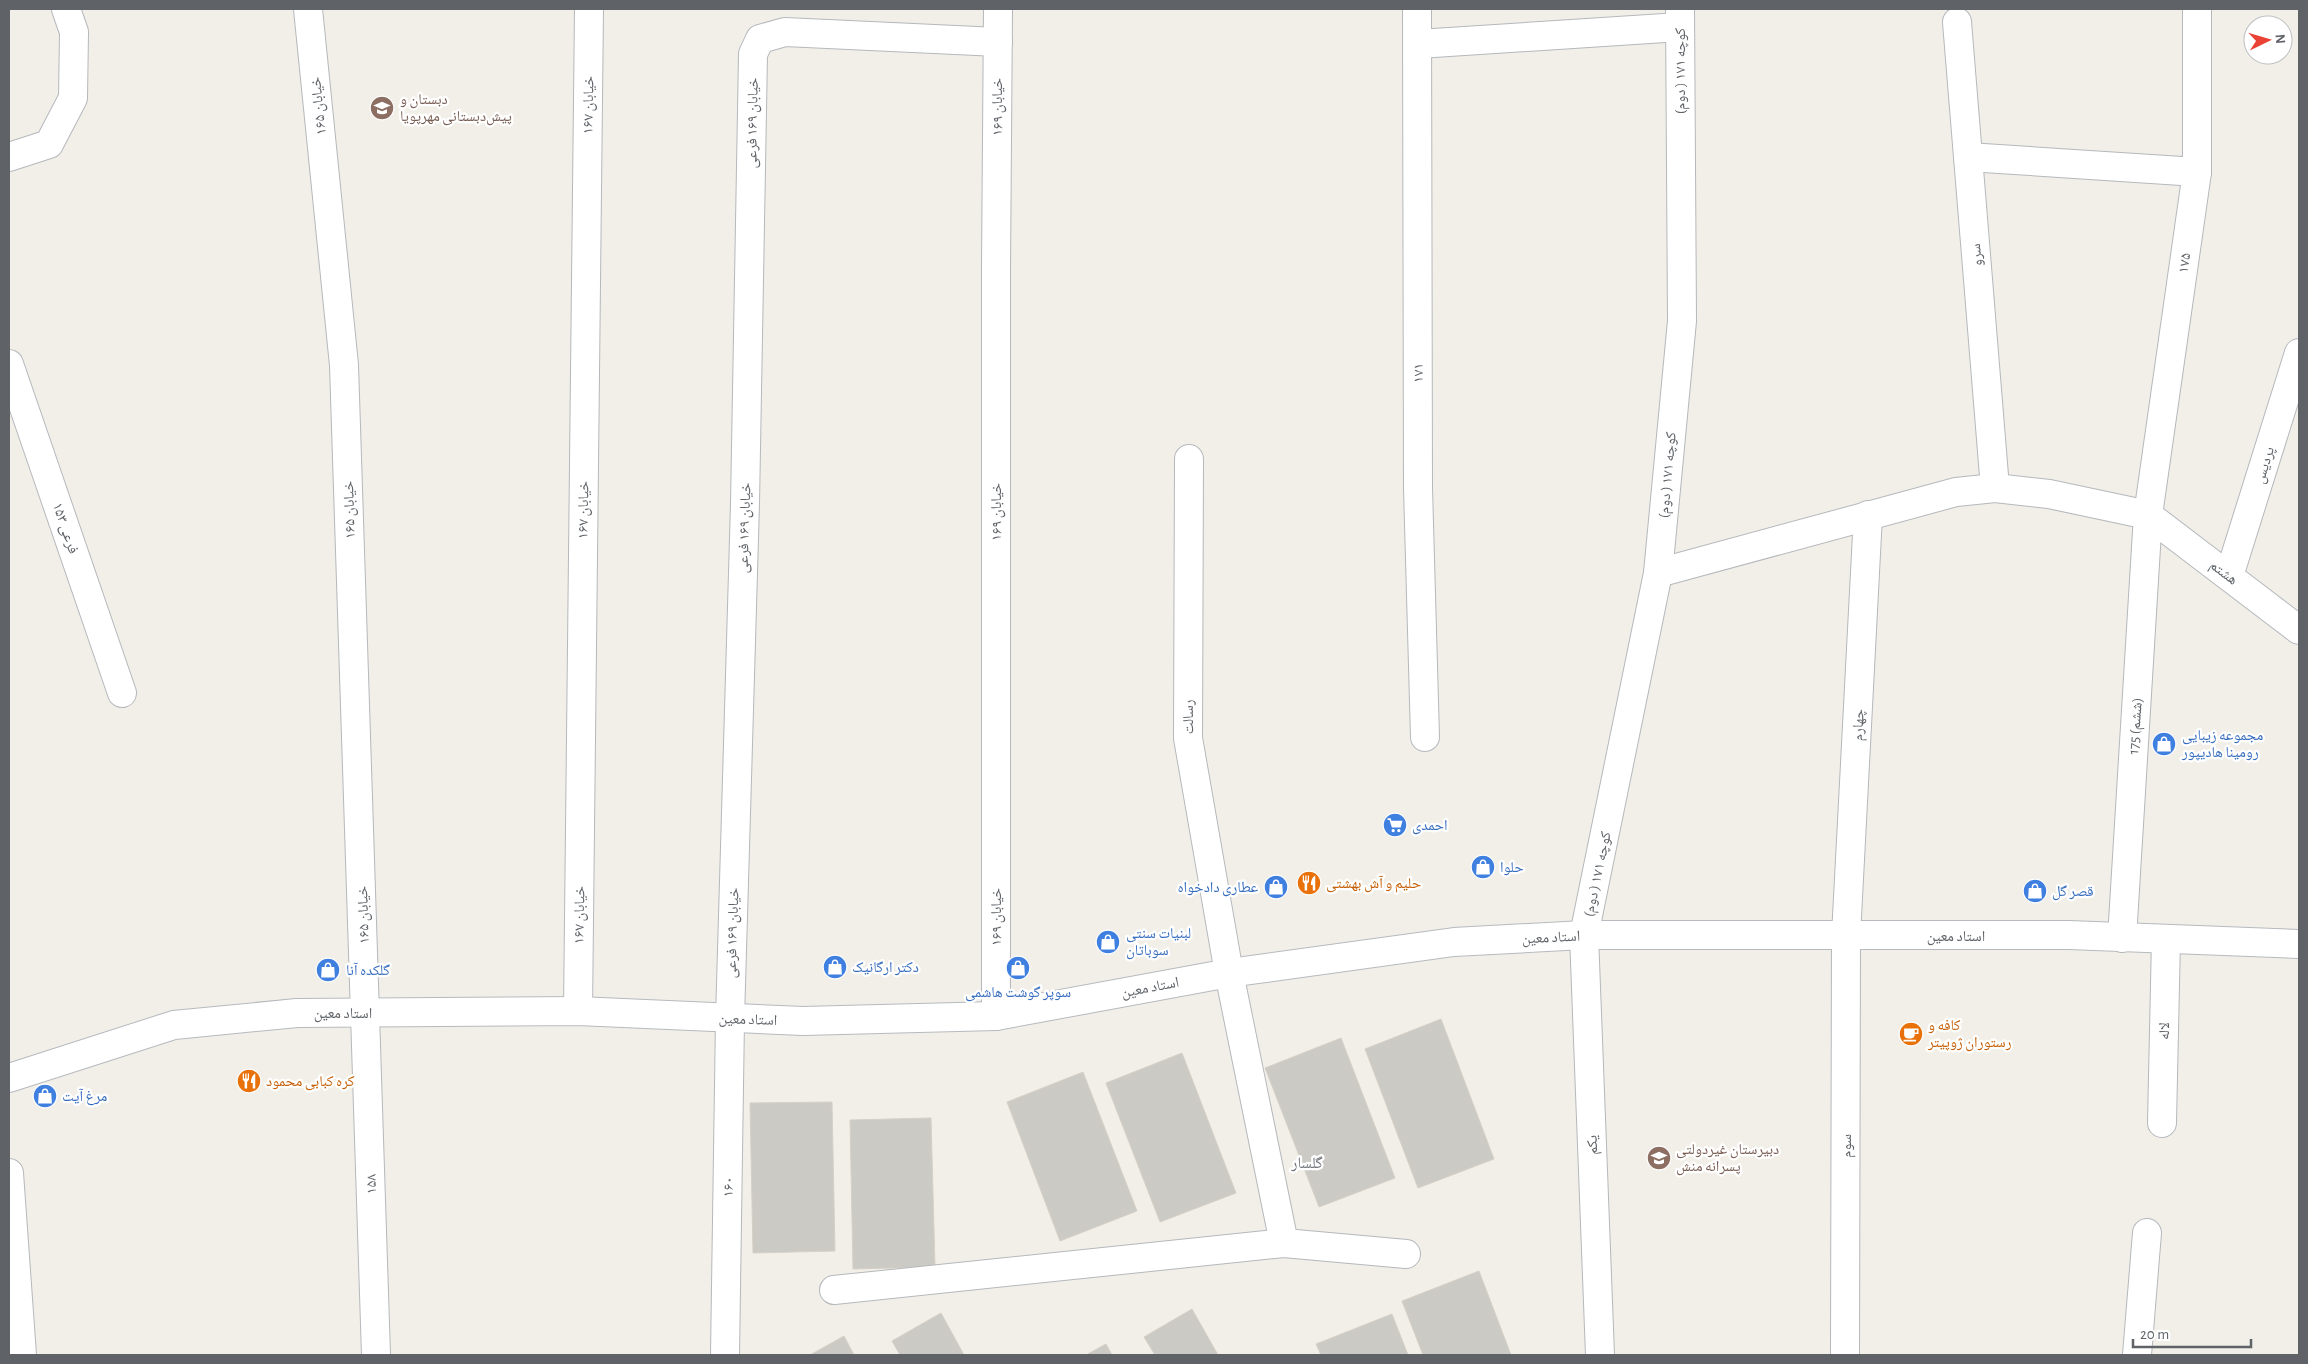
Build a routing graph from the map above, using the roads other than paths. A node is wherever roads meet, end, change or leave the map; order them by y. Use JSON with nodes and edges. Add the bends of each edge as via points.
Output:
{"nodes":[{"id":1,"x":66,"y":9,"type":"edge"},
{"id":2,"x":308,"y":9,"type":"edge"},
{"id":3,"x":589,"y":9,"type":"edge"},
{"id":4,"x":998,"y":9,"type":"edge"},
{"id":5,"x":1417,"y":9,"type":"edge"},
{"id":6,"x":2197,"y":9,"type":"edge"},
{"id":7,"x":1680,"y":18,"type":"edge"},
{"id":8,"x":1957,"y":22,"type":"dead end"},
{"id":9,"x":998,"y":42,"type":"junction"},
{"id":10,"x":1418,"y":44,"type":"junction"},
{"id":11,"x":9,"y":157,"type":"edge"},
{"id":12,"x":1968,"y":157,"type":"junction"},
{"id":13,"x":2197,"y":172,"type":"junction"},
{"id":14,"x":2299,"y":353,"type":"edge"},
{"id":15,"x":9,"y":364,"type":"edge"},
{"id":16,"x":1189,"y":459,"type":"dead end"},
{"id":17,"x":1996,"y":488,"type":"junction"},
{"id":18,"x":1868,"y":515,"type":"junction"},
{"id":19,"x":2148,"y":515,"type":"junction"},
{"id":20,"x":1658,"y":573,"type":"junction"},
{"id":21,"x":2229,"y":576,"type":"junction"},
{"id":22,"x":2299,"y":630,"type":"edge"},
{"id":23,"x":122,"y":692,"type":"dead end"},
{"id":24,"x":1424,"y":737,"type":"dead end"},
{"id":25,"x":1584,"y":935,"type":"junction"},
{"id":26,"x":1846,"y":936,"type":"junction"},
{"id":27,"x":2122,"y":938,"type":"junction"},
{"id":28,"x":2166,"y":939,"type":"junction"},
{"id":29,"x":2299,"y":944,"type":"edge"},
{"id":30,"x":1229,"y":973,"type":"junction"},
{"id":31,"x":578,"y":1011,"type":"junction"},
{"id":32,"x":366,"y":1013,"type":"junction"},
{"id":33,"x":996,"y":1016,"type":"junction"},
{"id":34,"x":730,"y":1019,"type":"junction"},
{"id":35,"x":9,"y":1078,"type":"edge"},
{"id":36,"x":2162,"y":1123,"type":"dead end"},
{"id":37,"x":9,"y":1173,"type":"edge"},
{"id":38,"x":2147,"y":1233,"type":"dead end"},
{"id":39,"x":1284,"y":1243,"type":"junction"},
{"id":40,"x":1406,"y":1254,"type":"dead end"},
{"id":41,"x":834,"y":1290,"type":"dead end"},
{"id":42,"x":22,"y":1355,"type":"edge"},
{"id":43,"x":376,"y":1355,"type":"edge"},
{"id":44,"x":726,"y":1355,"type":"edge"},
{"id":45,"x":1600,"y":1355,"type":"edge"},
{"id":46,"x":1845,"y":1355,"type":"edge"},
{"id":47,"x":2137,"y":1355,"type":"edge"}],
"edges":[{"from":1,"to":11,"type":"street","via":[[74,32],[73,98],[49,144]]},
{"from":2,"to":32,"type":"street","name":"خیابان ۱۶۵","via":[[344,365]]},
{"from":3,"to":31,"type":"street","name":"خیابان ۱۶۷"},
{"from":4,"to":9,"type":"street","name":"خیابان ۱۶۹"},
{"from":5,"to":10,"type":"street","name":"۱۷۱"},
{"from":6,"to":13,"type":"street","name":"۱۷۵"},
{"from":7,"to":10,"type":"street"},
{"from":7,"to":20,"type":"street","name":"کوچه ۱۷۱ ( دوم)","via":[[1682,321]]},
{"from":8,"to":12,"type":"street","name":"سرو"},
{"from":9,"to":33,"type":"street","name":"خیابان ۱۶۹"},
{"from":9,"to":34,"type":"street","name":"خیابان ۱۶۹ فرعی","via":[[785,32],[760,39],[753,54]]},
{"from":10,"to":24,"type":"street","name":"۱۷۱","via":[[1418,488]]},
{"from":12,"to":13,"type":"street"},
{"from":12,"to":17,"type":"street","name":"سرو"},
{"from":13,"to":19,"type":"street","name":"۱۷۵"},
{"from":14,"to":21,"type":"street","name":"پردیس"},
{"from":15,"to":23,"type":"street","name":"۱۵۳ فرعی"},
{"from":16,"to":30,"type":"street","name":"رسالت","via":[[1188,738]]},
{"from":17,"to":18,"type":"street","via":[[1956,492]]},
{"from":17,"to":19,"type":"street","via":[[2049,494]]},
{"from":18,"to":20,"type":"street"},
{"from":18,"to":26,"type":"street","name":"چهارم"},
{"from":19,"to":21,"type":"street","name":"هشتم"},
{"from":19,"to":27,"type":"street","name":"175 (ششم)"},
{"from":20,"to":25,"type":"street","name":"کوچه ۱۷۱ ( دوم)"},
{"from":21,"to":22,"type":"street","name":"هشتم"},
{"from":25,"to":26,"type":"street","name":"استاد معین"},
{"from":25,"to":30,"type":"street","name":"استاد معین","via":[[1454,942]]},
{"from":25,"to":45,"type":"street","name":"یکم"},
{"from":26,"to":27,"type":"street","name":"استاد معین","via":[[2069,935]]},
{"from":26,"to":46,"type":"street","name":"سوم"},
{"from":27,"to":28,"type":"street","name":"استاد معین"},
{"from":28,"to":29,"type":"street","name":"استاد معین"},
{"from":28,"to":36,"type":"street","name":"لاله"},
{"from":30,"to":33,"type":"street","name":"استاد معین"},
{"from":30,"to":39,"type":"street","name":"رسالت"},
{"from":31,"to":32,"type":"street","name":"استاد معین"},
{"from":31,"to":34,"type":"street","name":"استاد معین"},
{"from":32,"to":35,"type":"street","name":"استاد معین","via":[[297,1013],[174,1025]]},
{"from":32,"to":43,"type":"street","name":"۱۵۸"},
{"from":33,"to":34,"type":"street","name":"استاد معین","via":[[803,1021]]},
{"from":34,"to":44,"type":"street","name":"۱۶۰"},
{"from":37,"to":42,"type":"street"},
{"from":38,"to":47,"type":"street"},
{"from":39,"to":40,"type":"street"},
{"from":39,"to":41,"type":"street"}]}
